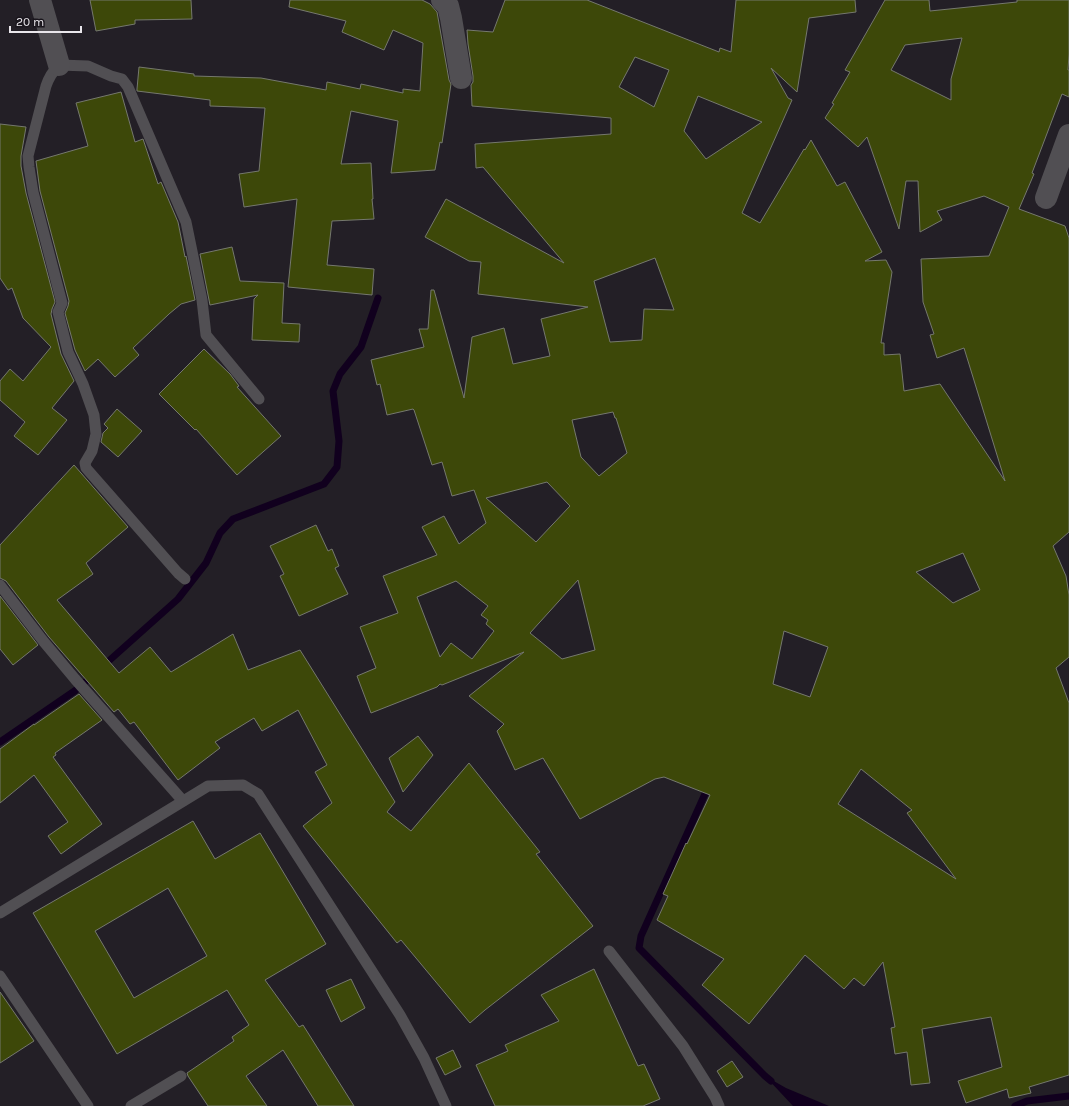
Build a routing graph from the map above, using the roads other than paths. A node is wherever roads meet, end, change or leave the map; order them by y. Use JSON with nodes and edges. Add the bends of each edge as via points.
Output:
{"nodes":[{"id":1,"x":40,"y":0,"type":"edge"},
{"id":2,"x":442,"y":0,"type":"edge"},
{"id":3,"x":59,"y":65,"type":"junction"},
{"id":4,"x":461,"y":78,"type":"dead end"},
{"id":5,"x":1069,"y":135,"type":"edge"},
{"id":6,"x":1046,"y":198,"type":"dead end"},
{"id":7,"x":259,"y":399,"type":"dead end"},
{"id":8,"x":185,"y":579,"type":"dead end"},
{"id":9,"x":0,"y":585,"type":"edge"},
{"id":10,"x":184,"y":801,"type":"junction"},
{"id":11,"x":0,"y":913,"type":"edge"},
{"id":12,"x":609,"y":951,"type":"dead end"},
{"id":13,"x":0,"y":976,"type":"edge"},
{"id":14,"x":181,"y":1076,"type":"dead end"},
{"id":15,"x":88,"y":1106,"type":"edge"},
{"id":16,"x":131,"y":1106,"type":"edge"},
{"id":17,"x":446,"y":1106,"type":"edge"},
{"id":18,"x":719,"y":1106,"type":"edge"}],
"edges":[{"from":1,"to":3,"type":"street"},
{"from":2,"to":4,"type":"street","via":[[448,6],[451,18]]},
{"from":3,"to":7,"type":"lane","via":[[88,66],[122,79],[128,86],[186,222],[202,300],[206,335]]},
{"from":3,"to":8,"type":"lane","via":[[48,78],[28,156],[28,167],[62,302],[58,312],[68,352],[94,415],[96,434],[92,451],[85,463],[86,468]]},
{"from":5,"to":6,"type":"street"},
{"from":9,"to":10,"type":"lane","via":[[75,679]]},
{"from":10,"to":11,"type":"lane"},
{"from":10,"to":17,"type":"lane","via":[[208,786],[243,785],[258,794],[400,1015],[424,1058]]},
{"from":12,"to":18,"type":"lane","via":[[682,1046]]},
{"from":13,"to":15,"type":"lane"},
{"from":14,"to":16,"type":"lane"}]}
